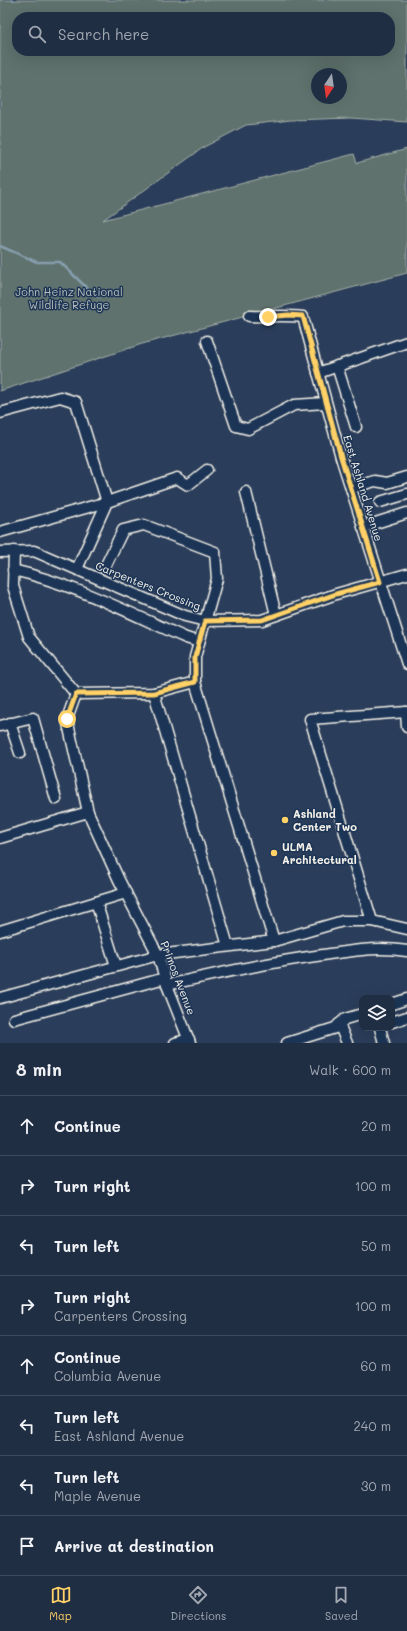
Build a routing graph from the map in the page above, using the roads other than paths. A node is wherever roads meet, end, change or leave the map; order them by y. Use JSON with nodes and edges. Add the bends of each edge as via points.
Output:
{"nodes":[{"id":1,"x":249,"y":316,"type":"dead end"},
{"id":2,"x":207,"y":342,"type":"dead end"},
{"id":3,"x":407,"y":342,"type":"edge"},
{"id":4,"x":337,"y":366,"type":"junction"},
{"id":5,"x":318,"y":373,"type":"junction"},
{"id":6,"x":326,"y":403,"type":"junction"},
{"id":7,"x":0,"y":413,"type":"edge"},
{"id":8,"x":356,"y":427,"type":"dead end"},
{"id":9,"x":207,"y":470,"type":"dead end"},
{"id":10,"x":407,"y":477,"type":"edge"},
{"id":11,"x":351,"y":488,"type":"junction"},
{"id":12,"x":246,"y":492,"type":"dead end"},
{"id":13,"x":407,"y":494,"type":"edge"},
{"id":14,"x":107,"y":502,"type":"junction"},
{"id":15,"x":380,"y":502,"type":"dead end"},
{"id":16,"x":407,"y":513,"type":"edge"},
{"id":17,"x":363,"y":527,"type":"junction"},
{"id":18,"x":0,"y":532,"type":"edge"},
{"id":19,"x":14,"y":551,"type":"junction"},
{"id":20,"x":0,"y":552,"type":"edge"},
{"id":21,"x":105,"y":567,"type":"dead end"},
{"id":22,"x":77,"y":569,"type":"junction"},
{"id":23,"x":13,"y":570,"type":"junction"},
{"id":24,"x":407,"y":574,"type":"edge"},
{"id":25,"x":380,"y":582,"type":"junction"},
{"id":26,"x":276,"y":615,"type":"junction"},
{"id":27,"x":205,"y":621,"type":"junction"},
{"id":28,"x":199,"y":642,"type":"junction"},
{"id":29,"x":407,"y":664,"type":"edge"},
{"id":30,"x":195,"y":682,"type":"junction"},
{"id":31,"x":154,"y":693,"type":"junction"},
{"id":32,"x":76,"y":694,"type":"junction"},
{"id":33,"x":406,"y":712,"type":"edge"},
{"id":34,"x":10,"y":723,"type":"junction"},
{"id":35,"x":0,"y":726,"type":"edge"},
{"id":36,"x":407,"y":727,"type":"edge"},
{"id":37,"x":20,"y":753,"type":"dead end"},
{"id":38,"x":56,"y":799,"type":"dead end"},
{"id":39,"x":88,"y":812,"type":"junction"},
{"id":40,"x":0,"y":838,"type":"edge"},
{"id":41,"x":126,"y":893,"type":"junction"},
{"id":42,"x":96,"y":902,"type":"junction"},
{"id":43,"x":372,"y":921,"type":"junction"},
{"id":44,"x":407,"y":929,"type":"edge"},
{"id":45,"x":0,"y":931,"type":"edge"},
{"id":46,"x":274,"y":941,"type":"junction"},
{"id":47,"x":228,"y":946,"type":"junction"},
{"id":48,"x":407,"y":951,"type":"edge"},
{"id":49,"x":158,"y":954,"type":"junction"},
{"id":50,"x":116,"y":966,"type":"junction"},
{"id":51,"x":166,"y":982,"type":"junction"},
{"id":52,"x":0,"y":998,"type":"edge"},
{"id":53,"x":407,"y":1000,"type":"edge"},
{"id":54,"x":395,"y":1003,"type":"edge"},
{"id":55,"x":359,"y":1015,"type":"edge"},
{"id":56,"x":407,"y":1017,"type":"edge"},
{"id":57,"x":14,"y":1019,"type":"dead end"},
{"id":58,"x":395,"y":1021,"type":"edge"},
{"id":59,"x":339,"y":1024,"type":"junction"},
{"id":60,"x":381,"y":1031,"type":"edge"},
{"id":61,"x":190,"y":1041,"type":"edge"},
{"id":62,"x":177,"y":1043,"type":"edge"},
{"id":63,"x":287,"y":1043,"type":"edge"},
{"id":64,"x":347,"y":1043,"type":"edge"},
{"id":65,"x":384,"y":1043,"type":"edge"}],
"edges":[{"from":1,"to":5,"type":"street","name":"East Ashland Avenue","via":[[303,316]]},
{"from":2,"to":6,"type":"street","via":[[236,426],[248,429],[294,405]]},
{"from":3,"to":4,"type":"street"},
{"from":4,"to":5,"type":"street"},
{"from":4,"to":8,"type":"street"},
{"from":5,"to":6,"type":"street","name":"East Ashland Avenue"},
{"from":6,"to":11,"type":"street","name":"East Ashland Avenue"},
{"from":7,"to":14,"type":"street","via":[[60,396],[76,402]]},
{"from":9,"to":14,"type":"street","via":[[188,485],[177,478]]},
{"from":10,"to":11,"type":"street","via":[[387,483],[375,481]]},
{"from":11,"to":17,"type":"street","name":"East Ashland Avenue"},
{"from":12,"to":26,"type":"street"},
{"from":13,"to":15,"type":"street"},
{"from":14,"to":18,"type":"street"},
{"from":14,"to":22,"type":"street"},
{"from":16,"to":17,"type":"street"},
{"from":17,"to":25,"type":"street","name":"East Ashland Avenue"},
{"from":19,"to":20,"type":"street","name":"Carpenters Crossing"},
{"from":19,"to":22,"type":"street","name":"Carpenters Crossing","via":[[34,551]]},
{"from":19,"to":23,"type":"street"},
{"from":21,"to":27,"type":"street","via":[[123,530],[144,525],[215,552],[217,579]]},
{"from":22,"to":27,"type":"street","name":"Carpenters Crossing","via":[[185,616]]},
{"from":23,"to":28,"type":"street","via":[[66,586]]},
{"from":23,"to":32,"type":"street","via":[[12,586],[29,637]]},
{"from":24,"to":25,"type":"street","name":"Carpenters Crossing"},
{"from":25,"to":26,"type":"street","name":"Carpenters Crossing"},
{"from":25,"to":29,"type":"street","name":"East Ashland Avenue"},
{"from":26,"to":27,"type":"street","name":"Carpenters Crossing","via":[[262,620]]},
{"from":27,"to":28,"type":"street"},
{"from":28,"to":30,"type":"street","via":[[195,657]]},
{"from":30,"to":31,"type":"street"},
{"from":30,"to":46,"type":"street"},
{"from":31,"to":32,"type":"street"},
{"from":31,"to":47,"type":"street"},
{"from":32,"to":39,"type":"street","name":"Primos Avenue","via":[[67,719]]},
{"from":33,"to":36,"type":"street"},
{"from":33,"to":43,"type":"street","via":[[310,719]]},
{"from":34,"to":35,"type":"street"},
{"from":34,"to":37,"type":"street"},
{"from":34,"to":38,"type":"street","via":[[33,718]]},
{"from":39,"to":40,"type":"street"},
{"from":39,"to":41,"type":"street","name":"Primos Avenue"},
{"from":41,"to":42,"type":"street"},
{"from":41,"to":49,"type":"street","name":"Primos Avenue"},
{"from":42,"to":45,"type":"street"},
{"from":42,"to":50,"type":"street"},
{"from":43,"to":44,"type":"street"},
{"from":43,"to":46,"type":"street","via":[[343,921]]},
{"from":46,"to":47,"type":"street"},
{"from":47,"to":49,"type":"street"},
{"from":48,"to":51,"type":"street","via":[[374,948],[305,957]]},
{"from":49,"to":50,"type":"street"},
{"from":49,"to":51,"type":"street","name":"Primos Avenue"},
{"from":50,"to":52,"type":"street"},
{"from":51,"to":57,"type":"street"},
{"from":51,"to":61,"type":"street","name":"Primos Avenue"},
{"from":53,"to":54,"type":"street"},
{"from":55,"to":59,"type":"street","via":[[345,1019]]},
{"from":56,"to":58,"type":"street"},
{"from":59,"to":63,"type":"street","via":[[335,1028]]},
{"from":59,"to":64,"type":"street"},
{"from":60,"to":65,"type":"street"},
{"from":61,"to":62,"type":"street"}]}
